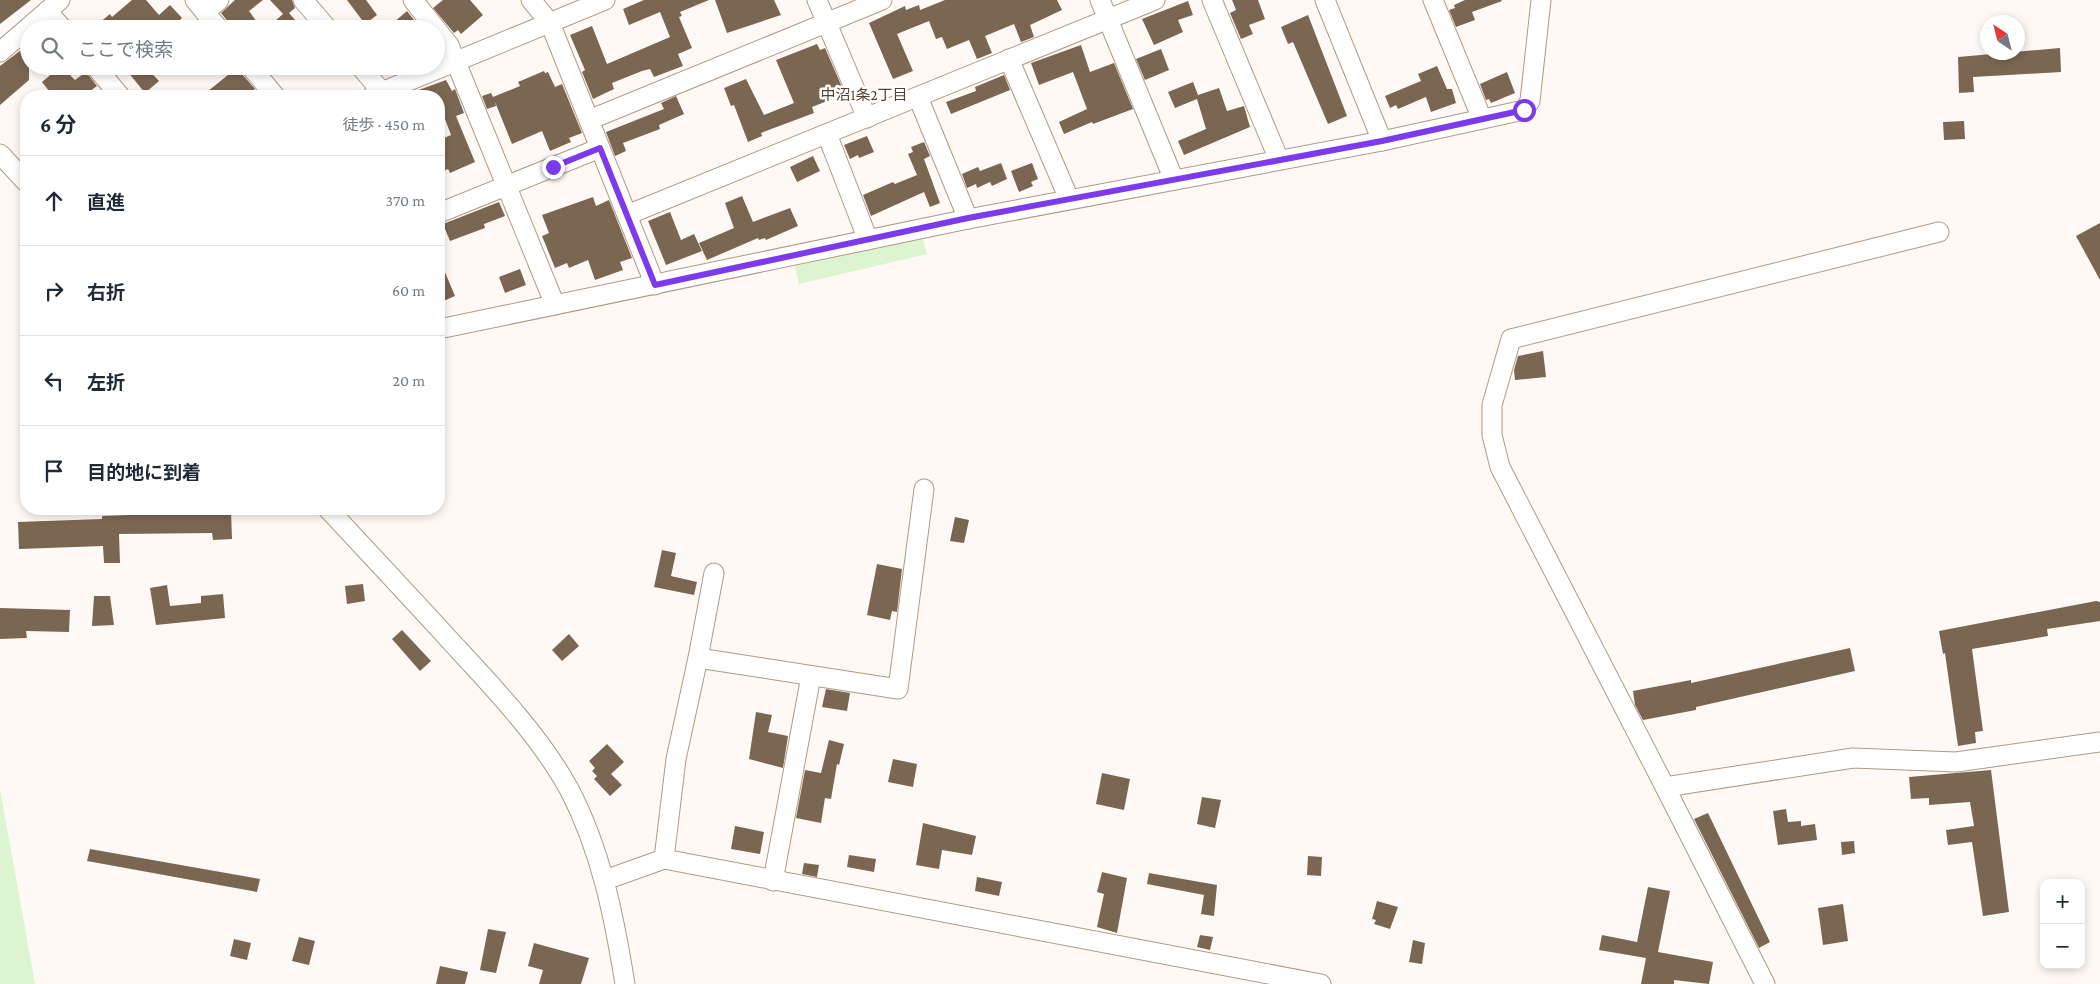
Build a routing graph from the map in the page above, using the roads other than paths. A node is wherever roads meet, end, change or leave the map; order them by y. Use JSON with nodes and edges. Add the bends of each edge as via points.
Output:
{"nodes":[{"id":1,"x":219,"y":0,"type":"edge"},
{"id":2,"x":303,"y":0,"type":"edge"},
{"id":3,"x":413,"y":0,"type":"edge"},
{"id":4,"x":531,"y":0,"type":"edge"},
{"id":5,"x":605,"y":0,"type":"edge"},
{"id":6,"x":817,"y":0,"type":"edge"},
{"id":7,"x":882,"y":0,"type":"edge"},
{"id":8,"x":1100,"y":0,"type":"edge"},
{"id":9,"x":1155,"y":0,"type":"edge"},
{"id":10,"x":1212,"y":0,"type":"edge"},
{"id":11,"x":1325,"y":0,"type":"edge"},
{"id":12,"x":1432,"y":0,"type":"edge"},
{"id":13,"x":1541,"y":0,"type":"edge"},
{"id":14,"x":54,"y":5,"type":"edge"},
{"id":15,"x":200,"y":6,"type":"edge"},
{"id":16,"x":1108,"y":19,"type":"junction"},
{"id":17,"x":37,"y":20,"type":"edge"},
{"id":18,"x":60,"y":20,"type":"edge"},
{"id":19,"x":212,"y":20,"type":"edge"},
{"id":20,"x":320,"y":20,"type":"edge"},
{"id":21,"x":429,"y":20,"type":"edge"},
{"id":22,"x":827,"y":23,"type":"junction"},
{"id":23,"x":550,"y":24,"type":"junction"},
{"id":24,"x":20,"y":35,"type":"edge"},
{"id":25,"x":445,"y":40,"type":"edge"},
{"id":26,"x":0,"y":52,"type":"edge"},
{"id":27,"x":1010,"y":59,"type":"junction"},
{"id":28,"x":454,"y":63,"type":"junction"},
{"id":29,"x":445,"y":67,"type":"edge"},
{"id":30,"x":102,"y":75,"type":"edge"},
{"id":31,"x":258,"y":75,"type":"edge"},
{"id":32,"x":365,"y":75,"type":"edge"},
{"id":33,"x":424,"y":75,"type":"edge"},
{"id":34,"x":115,"y":90,"type":"edge"},
{"id":35,"x":270,"y":90,"type":"edge"},
{"id":36,"x":375,"y":90,"type":"edge"},
{"id":37,"x":387,"y":90,"type":"edge"},
{"id":38,"x":918,"y":97,"type":"junction"},
{"id":39,"x":867,"y":118,"type":"junction"},
{"id":40,"x":1482,"y":119,"type":"junction"},
{"id":41,"x":589,"y":120,"type":"junction"},
{"id":42,"x":827,"y":134,"type":"junction"},
{"id":43,"x":1382,"y":141,"type":"junction"},
{"id":44,"x":600,"y":148,"type":"junction"},
{"id":45,"x":0,"y":154,"type":"edge"},
{"id":46,"x":1279,"y":160,"type":"junction"},
{"id":47,"x":20,"y":176,"type":"edge"},
{"id":48,"x":1174,"y":180,"type":"junction"},
{"id":49,"x":505,"y":186,"type":"junction"},
{"id":50,"x":1069,"y":200,"type":"junction"},
{"id":51,"x":445,"y":211,"type":"edge"},
{"id":52,"x":627,"y":216,"type":"junction"},
{"id":53,"x":968,"y":218,"type":"junction"},
{"id":54,"x":1939,"y":232,"type":"dead end"},
{"id":55,"x":868,"y":240,"type":"junction"},
{"id":56,"x":655,"y":285,"type":"junction"},
{"id":57,"x":555,"y":305,"type":"junction"},
{"id":58,"x":445,"y":328,"type":"edge"},
{"id":59,"x":924,"y":489,"type":"dead end"},
{"id":60,"x":334,"y":515,"type":"edge"},
{"id":61,"x":714,"y":573,"type":"dead end"},
{"id":62,"x":698,"y":658,"type":"junction"},
{"id":63,"x":811,"y":676,"type":"junction"},
{"id":64,"x":2100,"y":742,"type":"edge"},
{"id":65,"x":1665,"y":787,"type":"junction"},
{"id":66,"x":664,"y":860,"type":"junction"},
{"id":67,"x":605,"y":880,"type":"junction"},
{"id":68,"x":773,"y":881,"type":"junction"},
{"id":69,"x":625,"y":984,"type":"edge"},
{"id":70,"x":1321,"y":984,"type":"edge"},
{"id":71,"x":1765,"y":984,"type":"edge"}],
"edges":[{"from":1,"to":15,"type":"street"},
{"from":2,"to":20,"type":"street"},
{"from":3,"to":21,"type":"street"},
{"from":4,"to":23,"type":"street"},
{"from":5,"to":23,"type":"street"},
{"from":6,"to":22,"type":"street"},
{"from":7,"to":22,"type":"street"},
{"from":8,"to":16,"type":"street"},
{"from":9,"to":16,"type":"street"},
{"from":10,"to":46,"type":"street"},
{"from":11,"to":43,"type":"street"},
{"from":12,"to":40,"type":"street"},
{"from":13,"to":40,"type":"street","via":[[1530,101],[1524,110]]},
{"from":14,"to":17,"type":"street"},
{"from":14,"to":18,"type":"street"},
{"from":15,"to":19,"type":"street"},
{"from":16,"to":27,"type":"street"},
{"from":16,"to":48,"type":"street"},
{"from":22,"to":39,"type":"street"},
{"from":22,"to":41,"type":"street"},
{"from":23,"to":28,"type":"street"},
{"from":23,"to":41,"type":"street"},
{"from":24,"to":26,"type":"street"},
{"from":25,"to":28,"type":"street"},
{"from":27,"to":38,"type":"street"},
{"from":27,"to":50,"type":"street"},
{"from":28,"to":29,"type":"street"},
{"from":28,"to":49,"type":"street"},
{"from":30,"to":34,"type":"street"},
{"from":31,"to":35,"type":"street"},
{"from":32,"to":36,"type":"street"},
{"from":33,"to":37,"type":"street"},
{"from":38,"to":39,"type":"street"},
{"from":38,"to":53,"type":"street"},
{"from":39,"to":42,"type":"street"},
{"from":40,"to":43,"type":"street"},
{"from":41,"to":44,"type":"street"},
{"from":42,"to":52,"type":"street"},
{"from":42,"to":55,"type":"street"},
{"from":43,"to":46,"type":"street"},
{"from":44,"to":49,"type":"street"},
{"from":44,"to":52,"type":"street"},
{"from":45,"to":47,"type":"street"},
{"from":46,"to":48,"type":"street"},
{"from":48,"to":50,"type":"street"},
{"from":49,"to":51,"type":"street"},
{"from":49,"to":57,"type":"street"},
{"from":50,"to":53,"type":"street"},
{"from":52,"to":56,"type":"street"},
{"from":53,"to":55,"type":"street"},
{"from":54,"to":65,"type":"street","via":[[1511,339],[1492,405],[1492,435],[1500,467]]},
{"from":55,"to":56,"type":"street"},
{"from":56,"to":57,"type":"street"},
{"from":57,"to":58,"type":"street"},
{"from":59,"to":63,"type":"street","via":[[898,690]]},
{"from":60,"to":67,"type":"street","via":[[483,676],[532,735],[568,789]]},
{"from":61,"to":62,"type":"street"},
{"from":62,"to":63,"type":"street"},
{"from":62,"to":66,"type":"street","via":[[676,759]]},
{"from":63,"to":68,"type":"street"},
{"from":64,"to":65,"type":"street","via":[[1956,762],[1852,758]]},
{"from":65,"to":71,"type":"street"},
{"from":66,"to":67,"type":"street"},
{"from":66,"to":68,"type":"street"},
{"from":67,"to":69,"type":"street"},
{"from":68,"to":70,"type":"street"}]}
